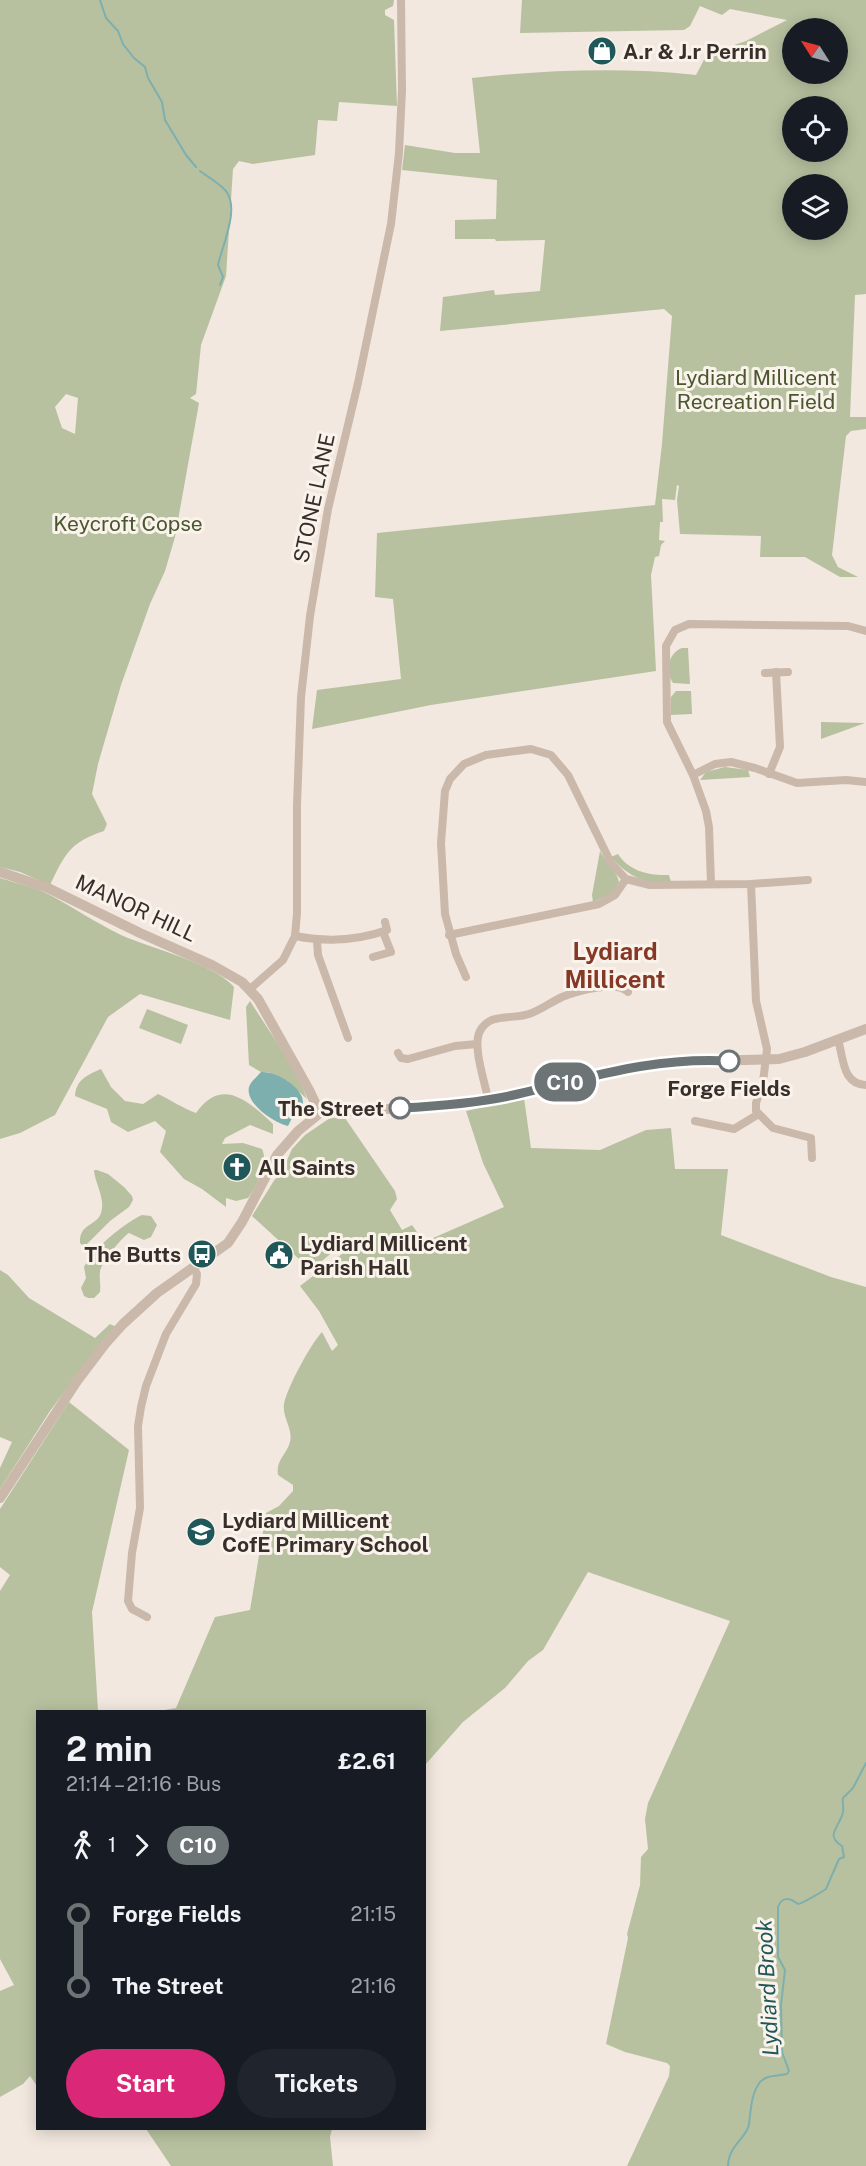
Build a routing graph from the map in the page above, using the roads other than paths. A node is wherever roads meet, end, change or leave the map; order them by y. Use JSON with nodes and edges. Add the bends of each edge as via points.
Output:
{"nodes":[{"id":1,"x":401,"y":0,"type":"edge"},
{"id":2,"x":866,"y":631,"type":"edge"},
{"id":3,"x":776,"y":672,"type":"junction"},
{"id":4,"x":788,"y":672,"type":"dead end"},
{"id":5,"x":765,"y":673,"type":"dead end"},
{"id":6,"x":769,"y":774,"type":"junction"},
{"id":7,"x":693,"y":775,"type":"junction"},
{"id":8,"x":866,"y":782,"type":"edge"},
{"id":9,"x":0,"y":872,"type":"edge"},
{"id":10,"x":626,"y":879,"type":"junction"},
{"id":11,"x":808,"y":880,"type":"dead end"},
{"id":12,"x":711,"y":884,"type":"junction"},
{"id":13,"x":751,"y":884,"type":"junction"},
{"id":14,"x":449,"y":935,"type":"junction"},
{"id":15,"x":295,"y":936,"type":"junction"},
{"id":16,"x":317,"y":940,"type":"junction"},
{"id":17,"x":373,"y":957,"type":"dead end"},
{"id":18,"x":466,"y":976,"type":"dead end"},
{"id":19,"x":626,"y":987,"type":"dead end"},
{"id":20,"x":250,"y":989,"type":"junction"},
{"id":21,"x":866,"y":1029,"type":"edge"},
{"id":22,"x":348,"y":1038,"type":"dead end"},
{"id":23,"x":838,"y":1040,"type":"junction"},
{"id":24,"x":477,"y":1044,"type":"junction"},
{"id":25,"x":398,"y":1053,"type":"dead end"},
{"id":26,"x":767,"y":1061,"type":"junction"},
{"id":27,"x":866,"y":1084,"type":"edge"},
{"id":28,"x":488,"y":1099,"type":"junction"},
{"id":29,"x":320,"y":1113,"type":"junction"},
{"id":30,"x":757,"y":1114,"type":"junction"},
{"id":31,"x":695,"y":1121,"type":"dead end"},
{"id":32,"x":812,"y":1158,"type":"dead end"},
{"id":33,"x":193,"y":1267,"type":"junction"},
{"id":34,"x":0,"y":1498,"type":"edge"},
{"id":35,"x":147,"y":1617,"type":"dead end"}],
"edges":[{"from":1,"to":15,"type":"street","name":"STONE LANE","via":[[402,90],[391,224],[330,498],[308,627],[297,805]]},
{"from":2,"to":7,"type":"street","via":[[848,626],[680,627],[670,637],[665,652],[667,722]]},
{"from":3,"to":4,"type":"street"},
{"from":3,"to":5,"type":"street"},
{"from":3,"to":6,"type":"street","via":[[780,747]]},
{"from":6,"to":7,"type":"street","via":[[730,762],[715,764]]},
{"from":6,"to":8,"type":"street","via":[[797,783]]},
{"from":7,"to":12,"type":"street","via":[[708,819]]},
{"from":9,"to":20,"type":"street","name":"MANOR HILL","via":[[48,888],[194,956]]},
{"from":10,"to":12,"type":"street","via":[[666,886]]},
{"from":10,"to":14,"type":"street","via":[[615,895],[599,904]]},
{"from":10,"to":14,"type":"street","via":[[611,862],[568,775],[551,755],[531,749],[474,758],[450,779],[443,807],[442,887]]},
{"from":11,"to":13,"type":"street"},
{"from":12,"to":13,"type":"street"},
{"from":13,"to":26,"type":"street","via":[[756,992]]},
{"from":14,"to":18,"type":"street"},
{"from":15,"to":16,"type":"street"},
{"from":15,"to":20,"type":"street","name":"STONE LANE","via":[[283,960]]},
{"from":16,"to":17,"type":"street","via":[[356,938],[384,927],[391,952]]},
{"from":16,"to":22,"type":"street","via":[[318,955]]},
{"from":19,"to":24,"type":"street","via":[[613,985],[577,992],[526,1015],[492,1019],[481,1028]]},
{"from":20,"to":29,"type":"street"},
{"from":21,"to":23,"type":"street"},
{"from":23,"to":26,"type":"street"},
{"from":23,"to":27,"type":"street","via":[[848,1077],[854,1083]]},
{"from":24,"to":25,"type":"street","via":[[408,1059]]},
{"from":24,"to":28,"type":"street"},
{"from":26,"to":28,"type":"street","via":[[664,1062]]},
{"from":26,"to":30,"type":"street","via":[[755,1107]]},
{"from":28,"to":29,"type":"street"},
{"from":29,"to":33,"type":"street","via":[[277,1155],[231,1240]]},
{"from":30,"to":31,"type":"street","via":[[734,1129]]},
{"from":30,"to":32,"type":"street","via":[[773,1128],[811,1138]]},
{"from":33,"to":34,"type":"street","via":[[140,1308],[105,1344],[76,1381]]},
{"from":33,"to":35,"type":"street","via":[[196,1284],[166,1334],[146,1386],[138,1426],[140,1508],[128,1601],[132,1610]]}]}
